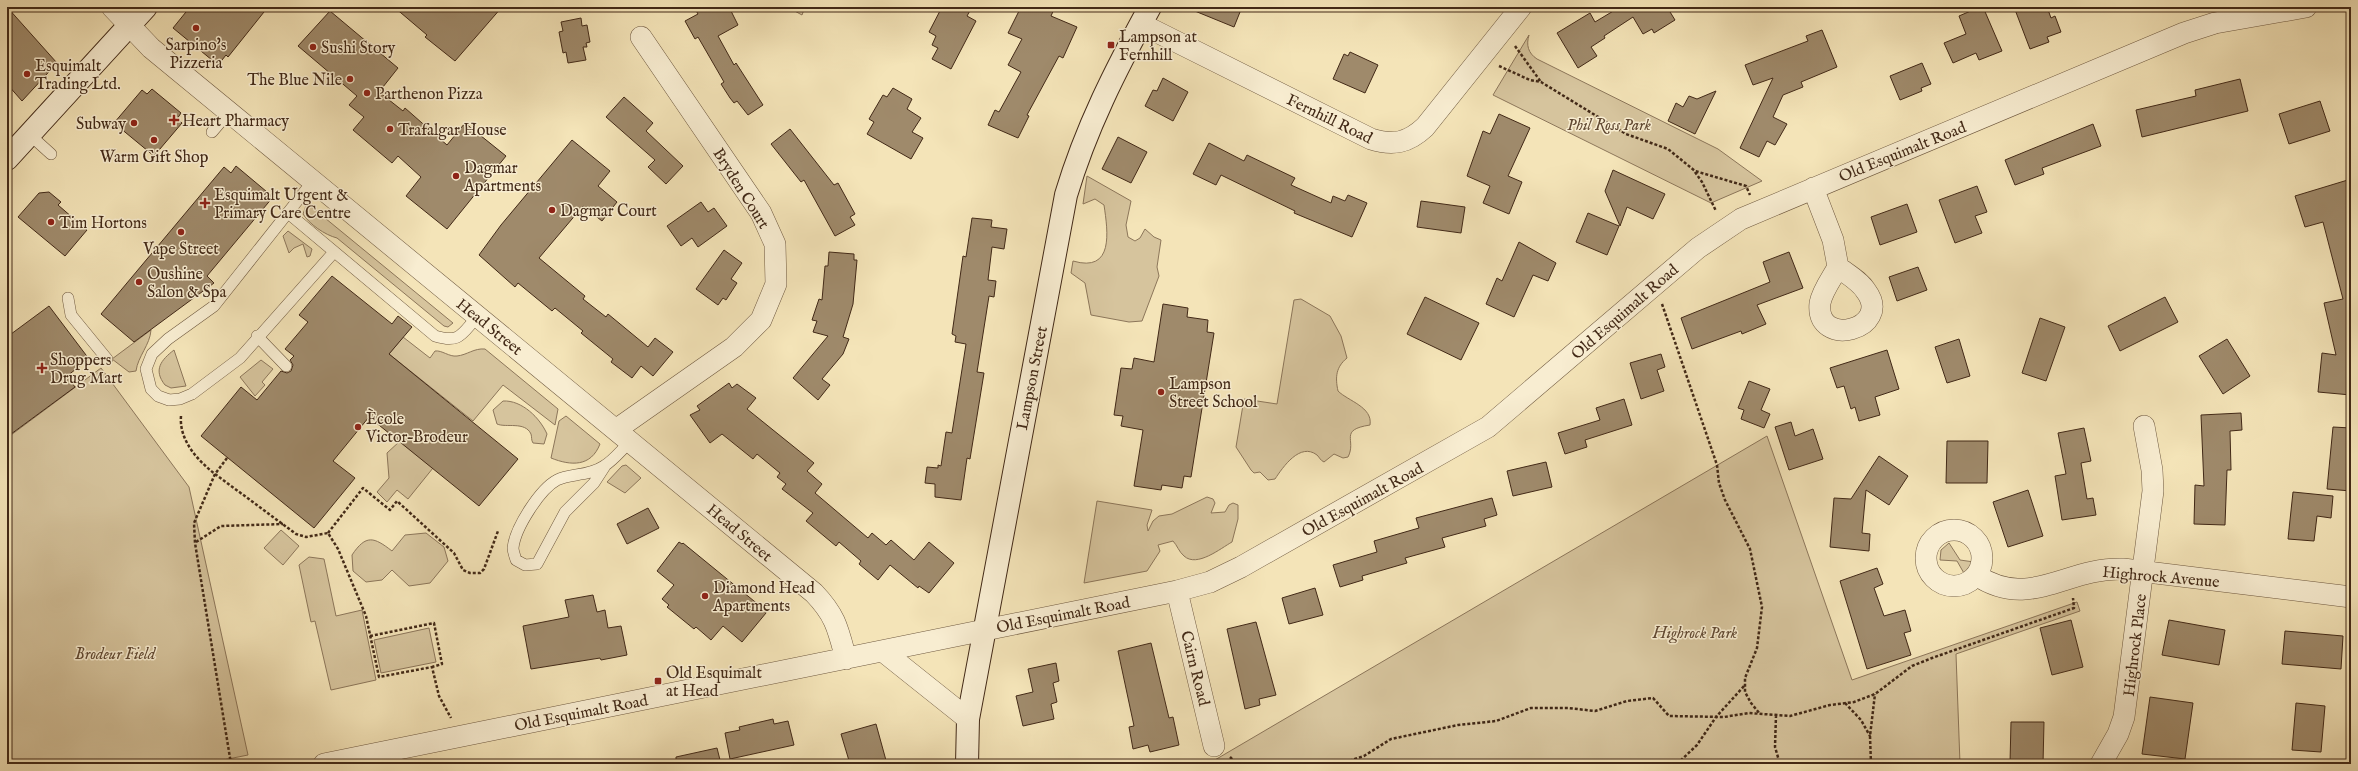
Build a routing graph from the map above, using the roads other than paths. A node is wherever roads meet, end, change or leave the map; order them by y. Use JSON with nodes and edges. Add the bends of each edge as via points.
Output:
{"nodes":[{"id":1,"x":112,"y":7,"type":"edge"},
{"id":2,"x":146,"y":7,"type":"edge"},
{"id":3,"x":1520,"y":7,"type":"edge"},
{"id":4,"x":2306,"y":7,"type":"edge"},
{"id":5,"x":1145,"y":15,"type":"edge"},
{"id":6,"x":130,"y":26,"type":"junction"},
{"id":7,"x":642,"y":37,"type":"dead end"},
{"id":8,"x":228,"y":112,"type":"junction"},
{"id":9,"x":212,"y":132,"type":"dead end"},
{"id":10,"x":30,"y":135,"type":"junction"},
{"id":11,"x":51,"y":154,"type":"dead end"},
{"id":12,"x":7,"y":159,"type":"edge"},
{"id":13,"x":313,"y":181,"type":"junction"},
{"id":14,"x":1812,"y":188,"type":"junction"},
{"id":15,"x":288,"y":213,"type":"junction"},
{"id":16,"x":334,"y":252,"type":"junction"},
{"id":17,"x":1838,"y":267,"type":"dead end"},
{"id":18,"x":68,"y":298,"type":"dead end"},
{"id":19,"x":478,"y":316,"type":"junction"},
{"id":20,"x":257,"y":336,"type":"junction"},
{"id":21,"x":107,"y":359,"type":"dead end"},
{"id":22,"x":286,"y":366,"type":"dead end"},
{"id":23,"x":2144,"y":426,"type":"dead end"},
{"id":24,"x":624,"y":435,"type":"junction"},
{"id":25,"x":605,"y":466,"type":"junction"},
{"id":26,"x":2143,"y":571,"type":"junction"},
{"id":27,"x":1976,"y":575,"type":"dead end"},
{"id":28,"x":1177,"y":591,"type":"junction"},
{"id":29,"x":2351,"y":597,"type":"edge"},
{"id":30,"x":984,"y":630,"type":"junction"},
{"id":31,"x":884,"y":652,"type":"junction"},
{"id":32,"x":846,"y":660,"type":"junction"},
{"id":33,"x":968,"y":719,"type":"junction"},
{"id":34,"x":1214,"y":746,"type":"dead end"},
{"id":35,"x":324,"y":764,"type":"edge"},
{"id":36,"x":967,"y":764,"type":"edge"},
{"id":37,"x":2101,"y":764,"type":"edge"}],
"edges":[{"from":1,"to":6,"type":"street","name":"Head Street"},
{"from":2,"to":6,"type":"main road"},
{"from":3,"to":5,"type":"street","name":"Fernhill Road","via":[[1416,135],[1400,142],[1382,143]]},
{"from":4,"to":14,"type":"street","name":"Old Esquimalt Road","via":[[2214,23],[2184,33]]},
{"from":5,"to":30,"type":"main road","name":"Lampson Street","via":[[1096,112],[1080,149],[1066,195]]},
{"from":6,"to":8,"type":"street","name":"Head Street","via":[[151,48]]},
{"from":6,"to":10,"type":"main road"},
{"from":7,"to":24,"type":"street","name":"Bryden Court","via":[[761,213],[775,244],[776,284],[761,320],[734,347]]},
{"from":8,"to":9,"type":"lane"},
{"from":8,"to":13,"type":"street","name":"Head Street"},
{"from":10,"to":11,"type":"lane"},
{"from":10,"to":12,"type":"main road"},
{"from":13,"to":15,"type":"lane"},
{"from":13,"to":19,"type":"street","name":"Head Street"},
{"from":14,"to":17,"type":"street","via":[[1833,240]]},
{"from":14,"to":28,"type":"street","name":"Old Esquimalt Road","via":[[1756,212],[1726,228],[1698,248],[1488,427],[1240,567],[1210,582]]},
{"from":15,"to":16,"type":"lane"},
{"from":15,"to":20,"type":"lane","via":[[214,306],[168,339],[152,354],[146,369],[151,389],[158,396],[169,400],[192,394],[240,358]]},
{"from":16,"to":19,"type":"lane","via":[[436,336],[449,341],[457,339]]},
{"from":16,"to":20,"type":"lane"},
{"from":18,"to":21,"type":"lane","via":[[70,316]]},
{"from":19,"to":24,"type":"street","name":"Head Street"},
{"from":20,"to":22,"type":"lane"},
{"from":23,"to":26,"type":"street","name":"Highrock Place","via":[[2153,480]]},
{"from":24,"to":25,"type":"lane"},
{"from":24,"to":32,"type":"street","name":"Head Street","via":[[814,593],[836,621]]},
{"from":25,"to":25,"type":"lane","via":[[587,475],[558,479],[543,493],[521,526],[513,549],[516,560],[525,565],[537,564],[565,512],[594,483]]},
{"from":26,"to":27,"type":"street","name":"Highrock Avenue","via":[[2108,568],[2094,570],[2025,590],[1995,586]]},
{"from":26,"to":29,"type":"street","name":"Highrock Avenue"},
{"from":26,"to":37,"type":"street","name":"Highrock Place","via":[[2124,717],[2118,734]]},
{"from":28,"to":30,"type":"street","name":"Old Esquimalt Road"},
{"from":28,"to":34,"type":"street","name":"Cairn Road"},
{"from":30,"to":31,"type":"street","name":"Old Esquimalt Road"},
{"from":30,"to":33,"type":"main road","name":"Lampson Street"},
{"from":31,"to":32,"type":"street","name":"Old Esquimalt Road"},
{"from":31,"to":33,"type":"street"},
{"from":32,"to":35,"type":"street","name":"Old Esquimalt Road"},
{"from":33,"to":36,"type":"main road","name":"Lampson Street"}]}
